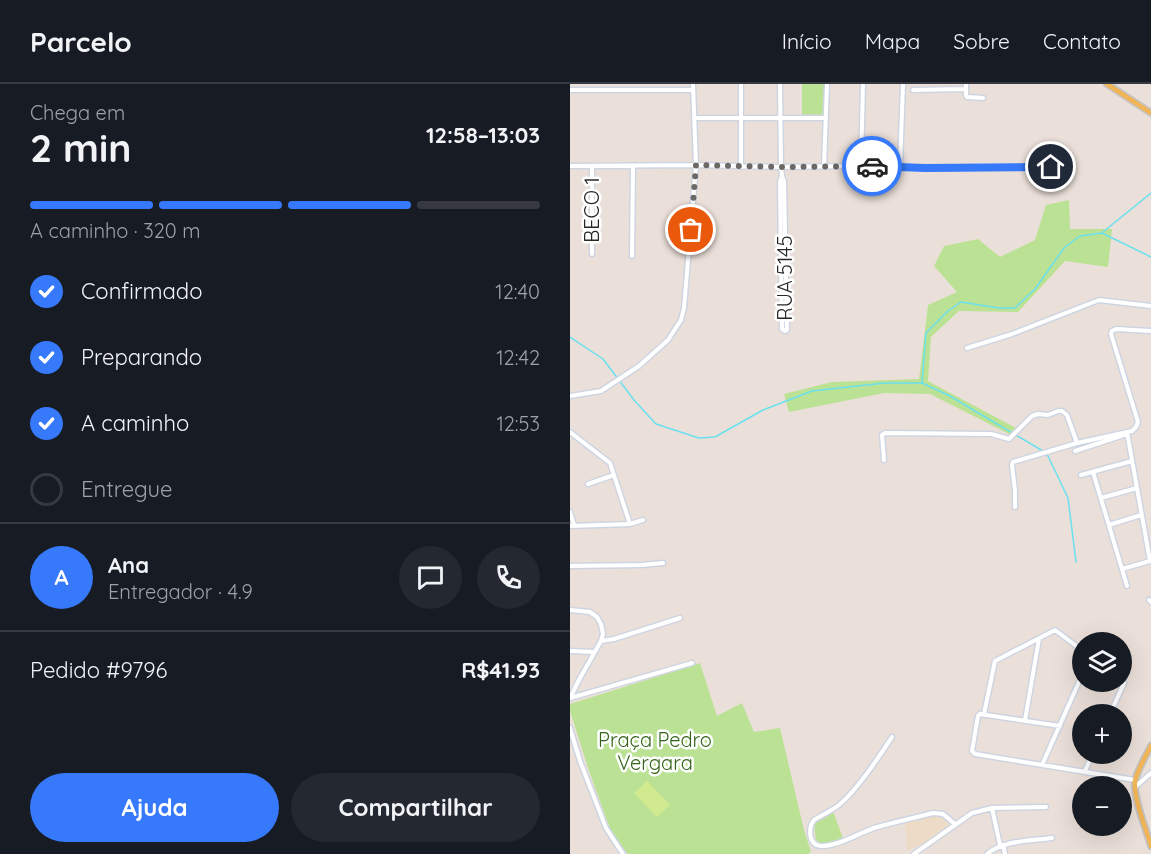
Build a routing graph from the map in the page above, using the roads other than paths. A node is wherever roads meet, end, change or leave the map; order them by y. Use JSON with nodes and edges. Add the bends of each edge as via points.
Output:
{"nodes":[{"id":1,"x":693,"y":84,"type":"edge"},
{"id":2,"x":741,"y":84,"type":"edge"},
{"id":3,"x":780,"y":84,"type":"edge"},
{"id":4,"x":827,"y":84,"type":"edge"},
{"id":5,"x":863,"y":84,"type":"edge"},
{"id":6,"x":903,"y":84,"type":"edge"},
{"id":7,"x":1110,"y":85,"type":"edge"},
{"id":8,"x":966,"y":87,"type":"edge"},
{"id":9,"x":570,"y":90,"type":"edge"},
{"id":10,"x":693,"y":90,"type":"junction"},
{"id":11,"x":913,"y":90,"type":"dead end"},
{"id":12,"x":983,"y":98,"type":"dead end"},
{"id":13,"x":1151,"y":113,"type":"edge"},
{"id":14,"x":694,"y":118,"type":"junction"},
{"id":15,"x":741,"y":118,"type":"junction"},
{"id":16,"x":781,"y":118,"type":"junction"},
{"id":17,"x":826,"y":118,"type":"junction"},
{"id":18,"x":696,"y":165,"type":"junction"},
{"id":19,"x":570,"y":166,"type":"edge"},
{"id":20,"x":592,"y":166,"type":"junction"},
{"id":21,"x":633,"y":166,"type":"junction"},
{"id":22,"x":825,"y":166,"type":"junction"},
{"id":23,"x":861,"y":166,"type":"junction"},
{"id":24,"x":741,"y":167,"type":"junction"},
{"id":25,"x":782,"y":167,"type":"junction"},
{"id":26,"x":900,"y":167,"type":"junction"},
{"id":27,"x":1051,"y":167,"type":"dead end"},
{"id":28,"x":592,"y":254,"type":"dead end"},
{"id":29,"x":633,"y":256,"type":"dead end"},
{"id":30,"x":784,"y":267,"type":"junction"},
{"id":31,"x":1151,"y":306,"type":"edge"},
{"id":32,"x":1151,"y":331,"type":"edge"},
{"id":33,"x":967,"y":348,"type":"dead end"},
{"id":34,"x":570,"y":396,"type":"edge"},
{"id":35,"x":570,"y":432,"type":"edge"},
{"id":36,"x":1127,"y":433,"type":"junction"},
{"id":37,"x":1077,"y":443,"type":"junction"},
{"id":38,"x":1075,"y":451,"type":"dead end"},
{"id":39,"x":884,"y":460,"type":"dead end"},
{"id":40,"x":1132,"y":461,"type":"junction"},
{"id":41,"x":1093,"y":472,"type":"junction"},
{"id":42,"x":614,"y":475,"type":"junction"},
{"id":43,"x":1081,"y":476,"type":"dead end"},
{"id":44,"x":588,"y":484,"type":"dead end"},
{"id":45,"x":1137,"y":488,"type":"junction"},
{"id":46,"x":1101,"y":498,"type":"junction"},
{"id":47,"x":1015,"y":507,"type":"dead end"},
{"id":48,"x":570,"y":512,"type":"edge"},
{"id":49,"x":1142,"y":515,"type":"junction"},
{"id":50,"x":643,"y":520,"type":"dead end"},
{"id":51,"x":630,"y":524,"type":"junction"},
{"id":52,"x":1109,"y":525,"type":"junction"},
{"id":53,"x":572,"y":526,"type":"edge"},
{"id":54,"x":1150,"y":561,"type":"edge"},
{"id":55,"x":663,"y":563,"type":"dead end"},
{"id":56,"x":570,"y":566,"type":"edge"},
{"id":57,"x":1122,"y":569,"type":"junction"},
{"id":58,"x":1127,"y":586,"type":"dead end"},
{"id":59,"x":570,"y":610,"type":"edge"},
{"id":60,"x":680,"y":618,"type":"dead end"},
{"id":61,"x":1039,"y":638,"type":"junction"},
{"id":62,"x":601,"y":641,"type":"junction"},
{"id":63,"x":1072,"y":642,"type":"edge"},
{"id":64,"x":570,"y":651,"type":"edge"},
{"id":65,"x":595,"y":651,"type":"junction"},
{"id":66,"x":692,"y":663,"type":"dead end"},
{"id":67,"x":1075,"y":692,"type":"edge"},
{"id":68,"x":570,"y":698,"type":"edge"},
{"id":69,"x":984,"y":714,"type":"junction"},
{"id":70,"x":1025,"y":720,"type":"junction"},
{"id":71,"x":1060,"y":726,"type":"junction"},
{"id":72,"x":570,"y":728,"type":"edge"},
{"id":73,"x":892,"y":737,"type":"dead end"},
{"id":74,"x":1151,"y":746,"type":"edge"},
{"id":75,"x":1088,"y":764,"type":"edge"},
{"id":76,"x":1042,"y":765,"type":"junction"},
{"id":77,"x":1085,"y":771,"type":"junction"},
{"id":78,"x":1151,"y":773,"type":"edge"},
{"id":79,"x":1136,"y":780,"type":"junction"},
{"id":80,"x":1135,"y":787,"type":"junction"},
{"id":81,"x":1046,"y":807,"type":"dead end"},
{"id":82,"x":992,"y":808,"type":"junction"},
{"id":83,"x":955,"y":824,"type":"junction"},
{"id":84,"x":1052,"y":838,"type":"dead end"},
{"id":85,"x":1001,"y":845,"type":"junction"},
{"id":86,"x":1151,"y":846,"type":"edge"},
{"id":87,"x":623,"y":854,"type":"edge"},
{"id":88,"x":914,"y":854,"type":"edge"},
{"id":89,"x":987,"y":854,"type":"edge"},
{"id":90,"x":1005,"y":854,"type":"edge"}],
"edges":[{"from":1,"to":10,"type":"street"},
{"from":2,"to":15,"type":"street"},
{"from":3,"to":16,"type":"street","name":"RUA 5145"},
{"from":4,"to":17,"type":"street"},
{"from":5,"to":23,"type":"street"},
{"from":6,"to":26,"type":"street"},
{"from":7,"to":13,"type":"main road"},
{"from":8,"to":11,"type":"street"},
{"from":8,"to":12,"type":"street","via":[[967,97]]},
{"from":9,"to":10,"type":"street"},
{"from":10,"to":14,"type":"street"},
{"from":14,"to":15,"type":"street"},
{"from":14,"to":18,"type":"street"},
{"from":15,"to":16,"type":"street"},
{"from":15,"to":24,"type":"street"},
{"from":16,"to":17,"type":"street"},
{"from":16,"to":25,"type":"street","name":"RUA 5145"},
{"from":17,"to":22,"type":"street"},
{"from":18,"to":21,"type":"street"},
{"from":18,"to":24,"type":"street"},
{"from":18,"to":34,"type":"street","via":[[681,320],[668,340],[639,366],[601,391]]},
{"from":19,"to":20,"type":"street"},
{"from":20,"to":21,"type":"street"},
{"from":20,"to":28,"type":"street","name":"BECO 1"},
{"from":21,"to":29,"type":"street"},
{"from":22,"to":23,"type":"street"},
{"from":22,"to":25,"type":"street"},
{"from":23,"to":26,"type":"street"},
{"from":24,"to":25,"type":"street"},
{"from":25,"to":30,"type":"street","name":"RUA 5145"},
{"from":26,"to":27,"type":"street"},
{"from":30,"to":30,"type":"street","name":"RUA 5145","via":[[782,329],[784,331],[787,330]]},
{"from":31,"to":33,"type":"street","via":[[1099,300]]},
{"from":32,"to":36,"type":"street","via":[[1116,329],[1111,334],[1138,422]]},
{"from":35,"to":42,"type":"street","via":[[610,463]]},
{"from":36,"to":37,"type":"street"},
{"from":36,"to":38,"type":"street"},
{"from":36,"to":40,"type":"street"},
{"from":37,"to":39,"type":"street","via":[[1067,415],[1058,411],[1032,416],[1009,439],[992,434],[885,433]]},
{"from":37,"to":47,"type":"street","via":[[1012,462]]},
{"from":40,"to":41,"type":"street"},
{"from":40,"to":45,"type":"street"},
{"from":41,"to":43,"type":"street"},
{"from":41,"to":46,"type":"street"},
{"from":42,"to":44,"type":"street"},
{"from":42,"to":51,"type":"street"},
{"from":45,"to":46,"type":"street"},
{"from":45,"to":49,"type":"street"},
{"from":46,"to":52,"type":"street"},
{"from":48,"to":53,"type":"street"},
{"from":49,"to":52,"type":"street"},
{"from":49,"to":54,"type":"street"},
{"from":50,"to":51,"type":"street"},
{"from":51,"to":53,"type":"street"},
{"from":52,"to":57,"type":"street"},
{"from":54,"to":57,"type":"street"},
{"from":55,"to":56,"type":"street"},
{"from":57,"to":58,"type":"street"},
{"from":59,"to":62,"type":"street","via":[[590,612],[597,617],[603,634]]},
{"from":60,"to":62,"type":"street"},
{"from":61,"to":63,"type":"street","via":[[1056,630]]},
{"from":61,"to":69,"type":"street","via":[[994,662]]},
{"from":61,"to":70,"type":"street"},
{"from":62,"to":65,"type":"street"},
{"from":64,"to":65,"type":"street"},
{"from":65,"to":68,"type":"street"},
{"from":66,"to":68,"type":"street"},
{"from":67,"to":71,"type":"street"},
{"from":69,"to":70,"type":"street"},
{"from":69,"to":76,"type":"street","via":[[978,716],[973,753]]},
{"from":70,"to":71,"type":"street"},
{"from":71,"to":76,"type":"street"},
{"from":72,"to":87,"type":"street","via":[[606,828]]},
{"from":73,"to":83,"type":"street","via":[[845,800],[811,823],[812,842],[821,846],[837,843],[933,813],[943,814]]},
{"from":74,"to":79,"type":"main road"},
{"from":75,"to":77,"type":"street"},
{"from":76,"to":77,"type":"street"},
{"from":77,"to":79,"type":"street"},
{"from":78,"to":80,"type":"street"},
{"from":79,"to":80,"type":"main road"},
{"from":80,"to":86,"type":"main road"},
{"from":81,"to":82,"type":"street"},
{"from":82,"to":83,"type":"street","via":[[972,813]]},
{"from":82,"to":85,"type":"street"},
{"from":83,"to":88,"type":"street"},
{"from":84,"to":85,"type":"street"},
{"from":85,"to":89,"type":"street"},
{"from":85,"to":90,"type":"street"}]}
